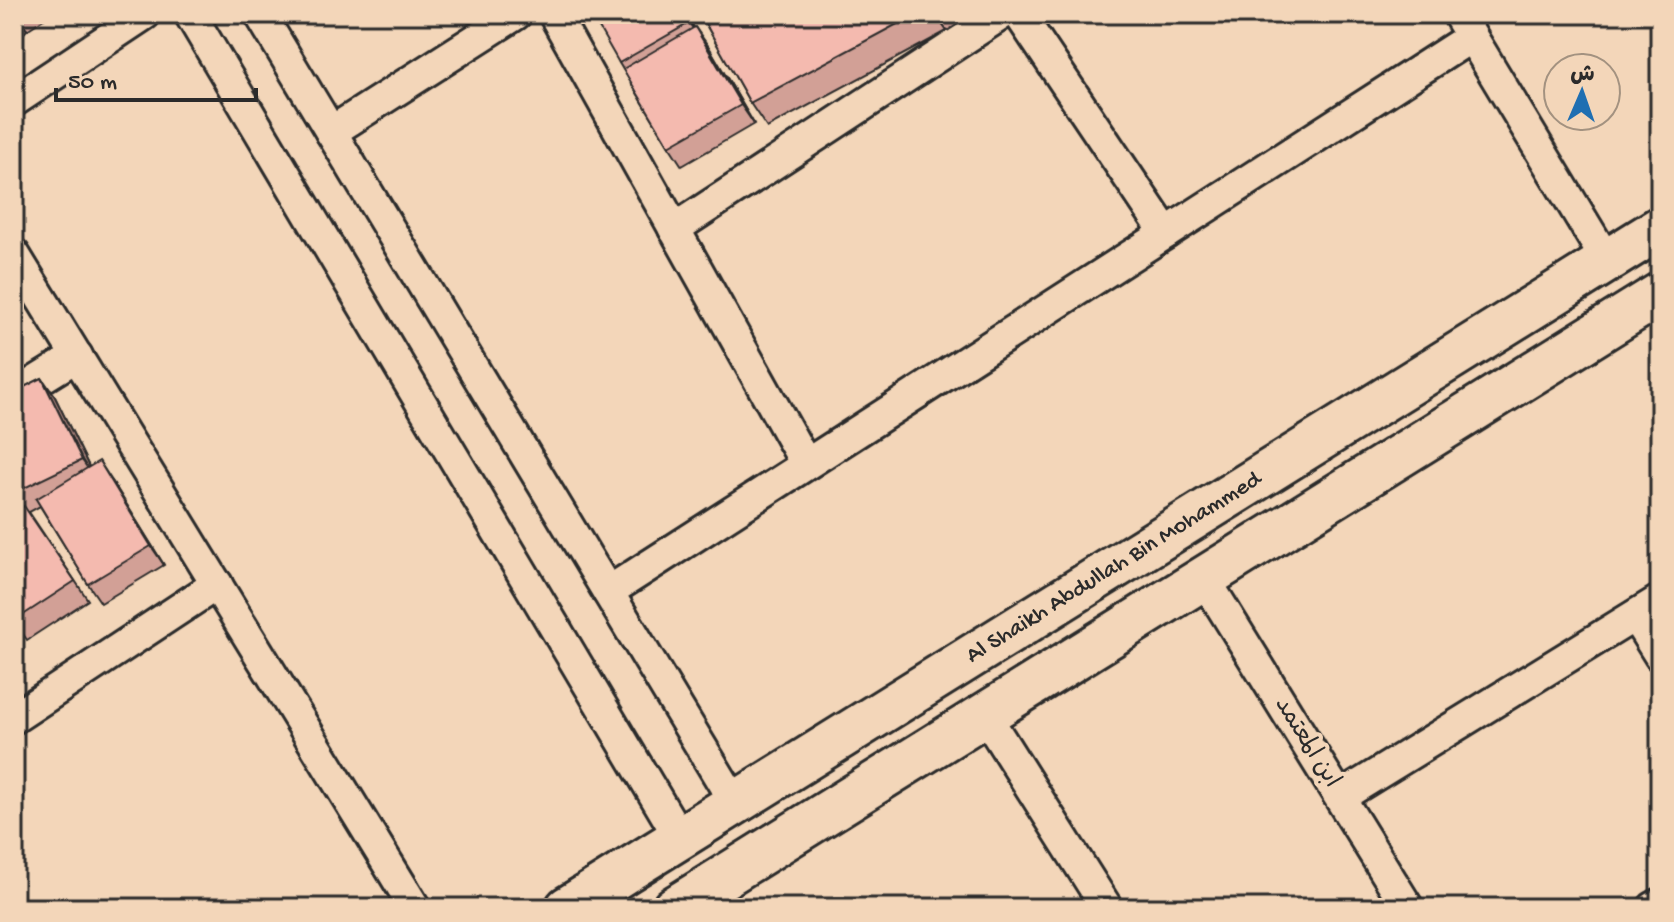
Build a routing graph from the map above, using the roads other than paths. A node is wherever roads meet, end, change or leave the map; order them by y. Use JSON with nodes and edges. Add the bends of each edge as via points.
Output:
{"nodes":[{"id":1,"x":145,"y":14,"type":"edge"},
{"id":2,"x":190,"y":14,"type":"edge"},
{"id":3,"x":260,"y":14,"type":"edge"},
{"id":4,"x":516,"y":14,"type":"edge"},
{"id":5,"x":554,"y":14,"type":"edge"},
{"id":6,"x":1002,"y":14,"type":"edge"},
{"id":7,"x":1019,"y":14,"type":"edge"},
{"id":8,"x":1464,"y":26,"type":"edge"},
{"id":9,"x":14,"y":101,"type":"edge"},
{"id":10,"x":331,"y":132,"type":"junction"},
{"id":11,"x":1660,"y":228,"type":"edge"},
{"id":12,"x":674,"y":229,"type":"junction"},
{"id":13,"x":1166,"y":233,"type":"junction"},
{"id":14,"x":14,"y":254,"type":"edge"},
{"id":15,"x":1607,"y":261,"type":"junction"},
{"id":16,"x":1660,"y":294,"type":"edge"},
{"id":17,"x":77,"y":356,"type":"junction"},
{"id":18,"x":14,"y":395,"type":"edge"},
{"id":19,"x":806,"y":464,"type":"junction"},
{"id":20,"x":1204,"y":578,"type":"junction"},
{"id":21,"x":217,"y":584,"type":"junction"},
{"id":22,"x":608,"y":592,"type":"junction"},
{"id":23,"x":1648,"y":608,"type":"edge"},
{"id":24,"x":1660,"y":656,"type":"edge"},
{"id":25,"x":985,"y":715,"type":"junction"},
{"id":26,"x":14,"y":718,"type":"edge"},
{"id":27,"x":1340,"y":797,"type":"junction"},
{"id":28,"x":735,"y":803,"type":"junction"},
{"id":29,"x":680,"y":838,"type":"junction"},
{"id":30,"x":1660,"y":904,"type":"edge"},
{"id":31,"x":415,"y":908,"type":"edge"},
{"id":32,"x":567,"y":908,"type":"edge"},
{"id":33,"x":674,"y":908,"type":"edge"},
{"id":34,"x":1107,"y":908,"type":"edge"},
{"id":35,"x":1408,"y":908,"type":"edge"},
{"id":36,"x":1653,"y":908,"type":"edge"}],
"edges":[{"from":1,"to":9,"type":"street"},
{"from":2,"to":29,"type":"street"},
{"from":3,"to":10,"type":"street"},
{"from":4,"to":10,"type":"street"},
{"from":5,"to":12,"type":"street"},
{"from":6,"to":12,"type":"street"},
{"from":7,"to":13,"type":"street"},
{"from":8,"to":13,"type":"street"},
{"from":8,"to":15,"type":"street"},
{"from":10,"to":22,"type":"street"},
{"from":11,"to":15,"type":"main road","name":"Al Shaikh Abdullah Bin Mohammed"},
{"from":12,"to":19,"type":"street"},
{"from":13,"to":19,"type":"street"},
{"from":14,"to":17,"type":"street"},
{"from":15,"to":28,"type":"main road","name":"Al Shaikh Abdullah Bin Mohammed"},
{"from":16,"to":20,"type":"main road"},
{"from":17,"to":18,"type":"street"},
{"from":17,"to":21,"type":"street"},
{"from":19,"to":22,"type":"street"},
{"from":20,"to":25,"type":"main road"},
{"from":20,"to":27,"type":"street","name":"ابن المعتمد"},
{"from":21,"to":26,"type":"street"},
{"from":21,"to":31,"type":"street"},
{"from":22,"to":28,"type":"street"},
{"from":23,"to":24,"type":"street"},
{"from":23,"to":27,"type":"street"},
{"from":25,"to":33,"type":"main road"},
{"from":25,"to":34,"type":"street"},
{"from":27,"to":35,"type":"street","name":"ابن المعتمد"},
{"from":28,"to":29,"type":"main road","name":"Al Shaikh Abdullah Bin Mohammed"},
{"from":29,"to":32,"type":"main road","name":"Al Shaikh Abdullah Bin Mohammed"},
{"from":30,"to":36,"type":"street"}]}
